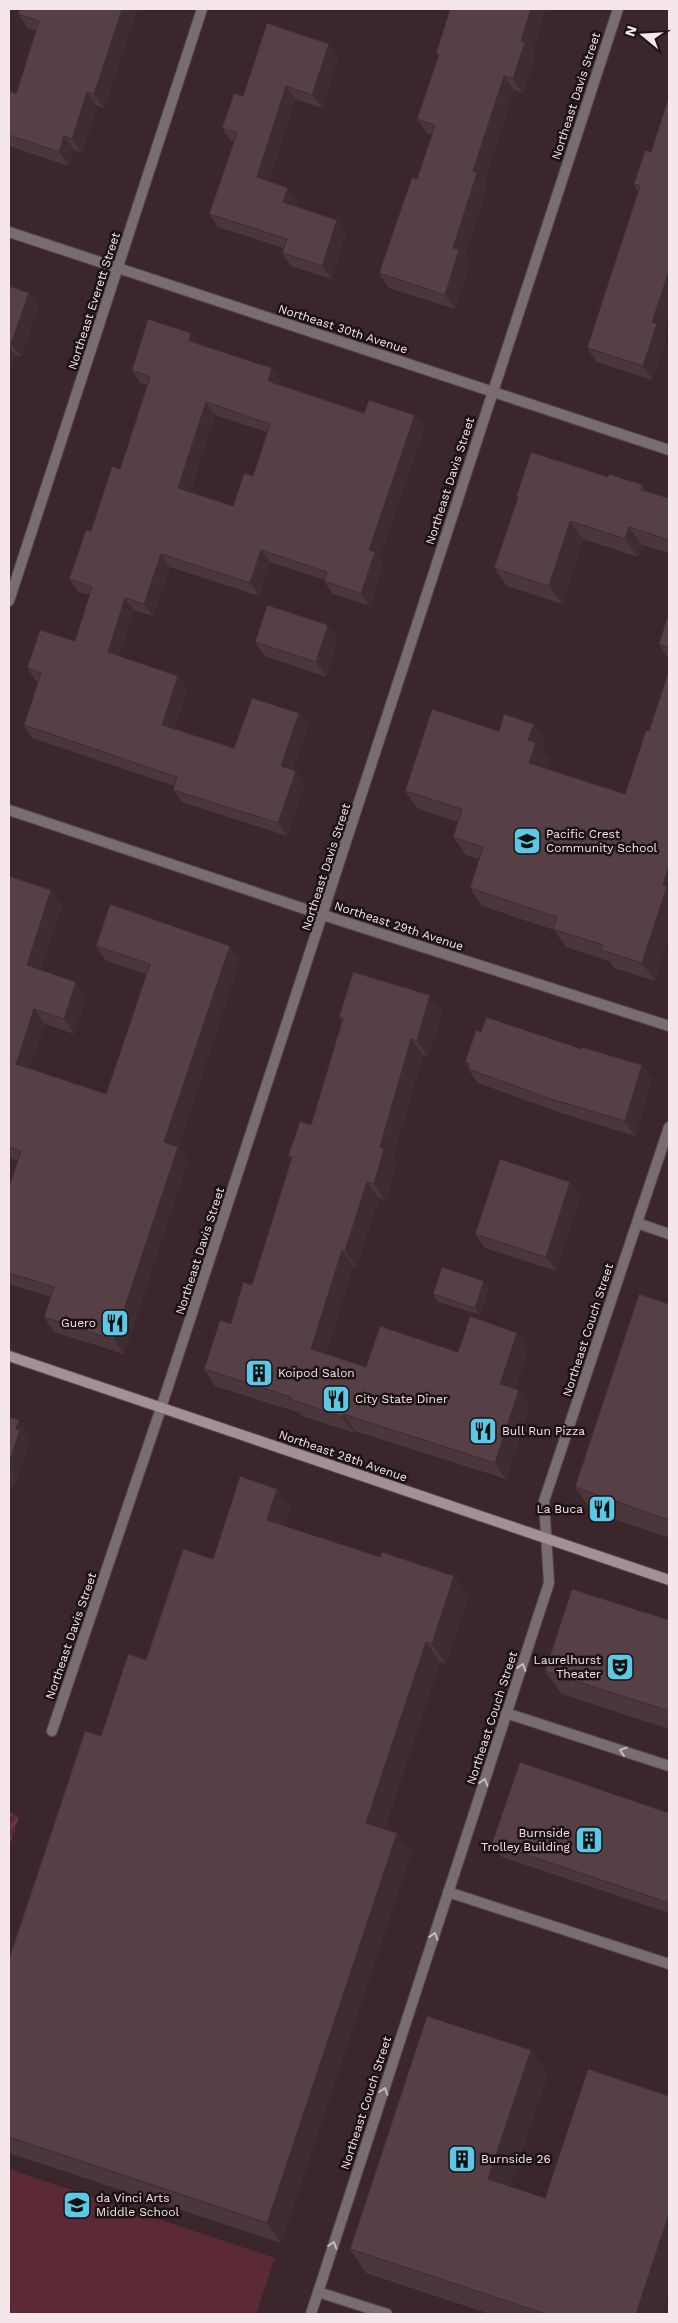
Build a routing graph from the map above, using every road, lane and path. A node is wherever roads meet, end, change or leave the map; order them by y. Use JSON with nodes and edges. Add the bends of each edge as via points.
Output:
{"nodes":[{"id":1,"x":202,"y":9,"type":"edge"},
{"id":2,"x":618,"y":9,"type":"edge"},
{"id":3,"x":9,"y":232,"type":"edge"},
{"id":4,"x":117,"y":269,"type":"junction"},
{"id":5,"x":492,"y":391,"type":"junction"},
{"id":6,"x":669,"y":450,"type":"edge"},
{"id":7,"x":9,"y":601,"type":"edge"},
{"id":8,"x":9,"y":810,"type":"edge"},
{"id":9,"x":323,"y":915,"type":"junction"},
{"id":10,"x":669,"y":1026,"type":"edge"},
{"id":11,"x":668,"y":1133,"type":"edge"},
{"id":12,"x":637,"y":1223,"type":"junction"},
{"id":13,"x":669,"y":1234,"type":"edge"},
{"id":14,"x":9,"y":1356,"type":"edge"},
{"id":15,"x":161,"y":1408,"type":"junction"},
{"id":16,"x":546,"y":1538,"type":"junction"},
{"id":17,"x":669,"y":1580,"type":"edge"},
{"id":18,"x":506,"y":1713,"type":"junction"},
{"id":19,"x":52,"y":1731,"type":"dead end"},
{"id":20,"x":669,"y":1766,"type":"edge"},
{"id":21,"x":448,"y":1892,"type":"junction"},
{"id":22,"x":669,"y":1964,"type":"edge"},
{"id":23,"x":318,"y":2292,"type":"junction"},
{"id":24,"x":311,"y":2314,"type":"edge"},
{"id":25,"x":387,"y":2314,"type":"edge"}],
"edges":[{"from":1,"to":4,"type":"street","name":"Northeast Everett Street"},
{"from":2,"to":5,"type":"street","name":"Northeast Davis Street"},
{"from":3,"to":4,"type":"street","name":"Northeast 30th Avenue"},
{"from":4,"to":5,"type":"street","name":"Northeast 30th Avenue"},
{"from":4,"to":7,"type":"street","name":"Northeast Everett Street"},
{"from":5,"to":6,"type":"street","name":"Northeast 30th Avenue"},
{"from":5,"to":9,"type":"street","name":"Northeast Davis Street"},
{"from":8,"to":9,"type":"street","name":"Northeast 29th Avenue"},
{"from":9,"to":10,"type":"street","name":"Northeast 29th Avenue"},
{"from":9,"to":15,"type":"street","name":"Northeast Davis Street"},
{"from":11,"to":12,"type":"street","name":"Northeast Couch Street"},
{"from":12,"to":13,"type":"street"},
{"from":12,"to":16,"type":"street","name":"Northeast Couch Street","via":[[544,1501]]},
{"from":14,"to":15,"type":"street","name":"Northeast 28th Avenue"},
{"from":15,"to":16,"type":"street","name":"Northeast 28th Avenue"},
{"from":15,"to":19,"type":"street","name":"Northeast Davis Street"},
{"from":16,"to":17,"type":"street","name":"Northeast 28th Avenue"},
{"from":18,"to":16,"type":"street","name":"Northeast Couch Street","one_way":true,"via":[[549,1583]]},
{"from":20,"to":18,"type":"street","one_way":true},
{"from":21,"to":18,"type":"street","name":"Northeast Couch Street","one_way":true},
{"from":21,"to":22,"type":"street"},
{"from":23,"to":21,"type":"street","name":"Northeast Couch Street","one_way":true},
{"from":23,"to":24,"type":"street","name":"Northeast Couch Street"},
{"from":23,"to":25,"type":"street"}]}
